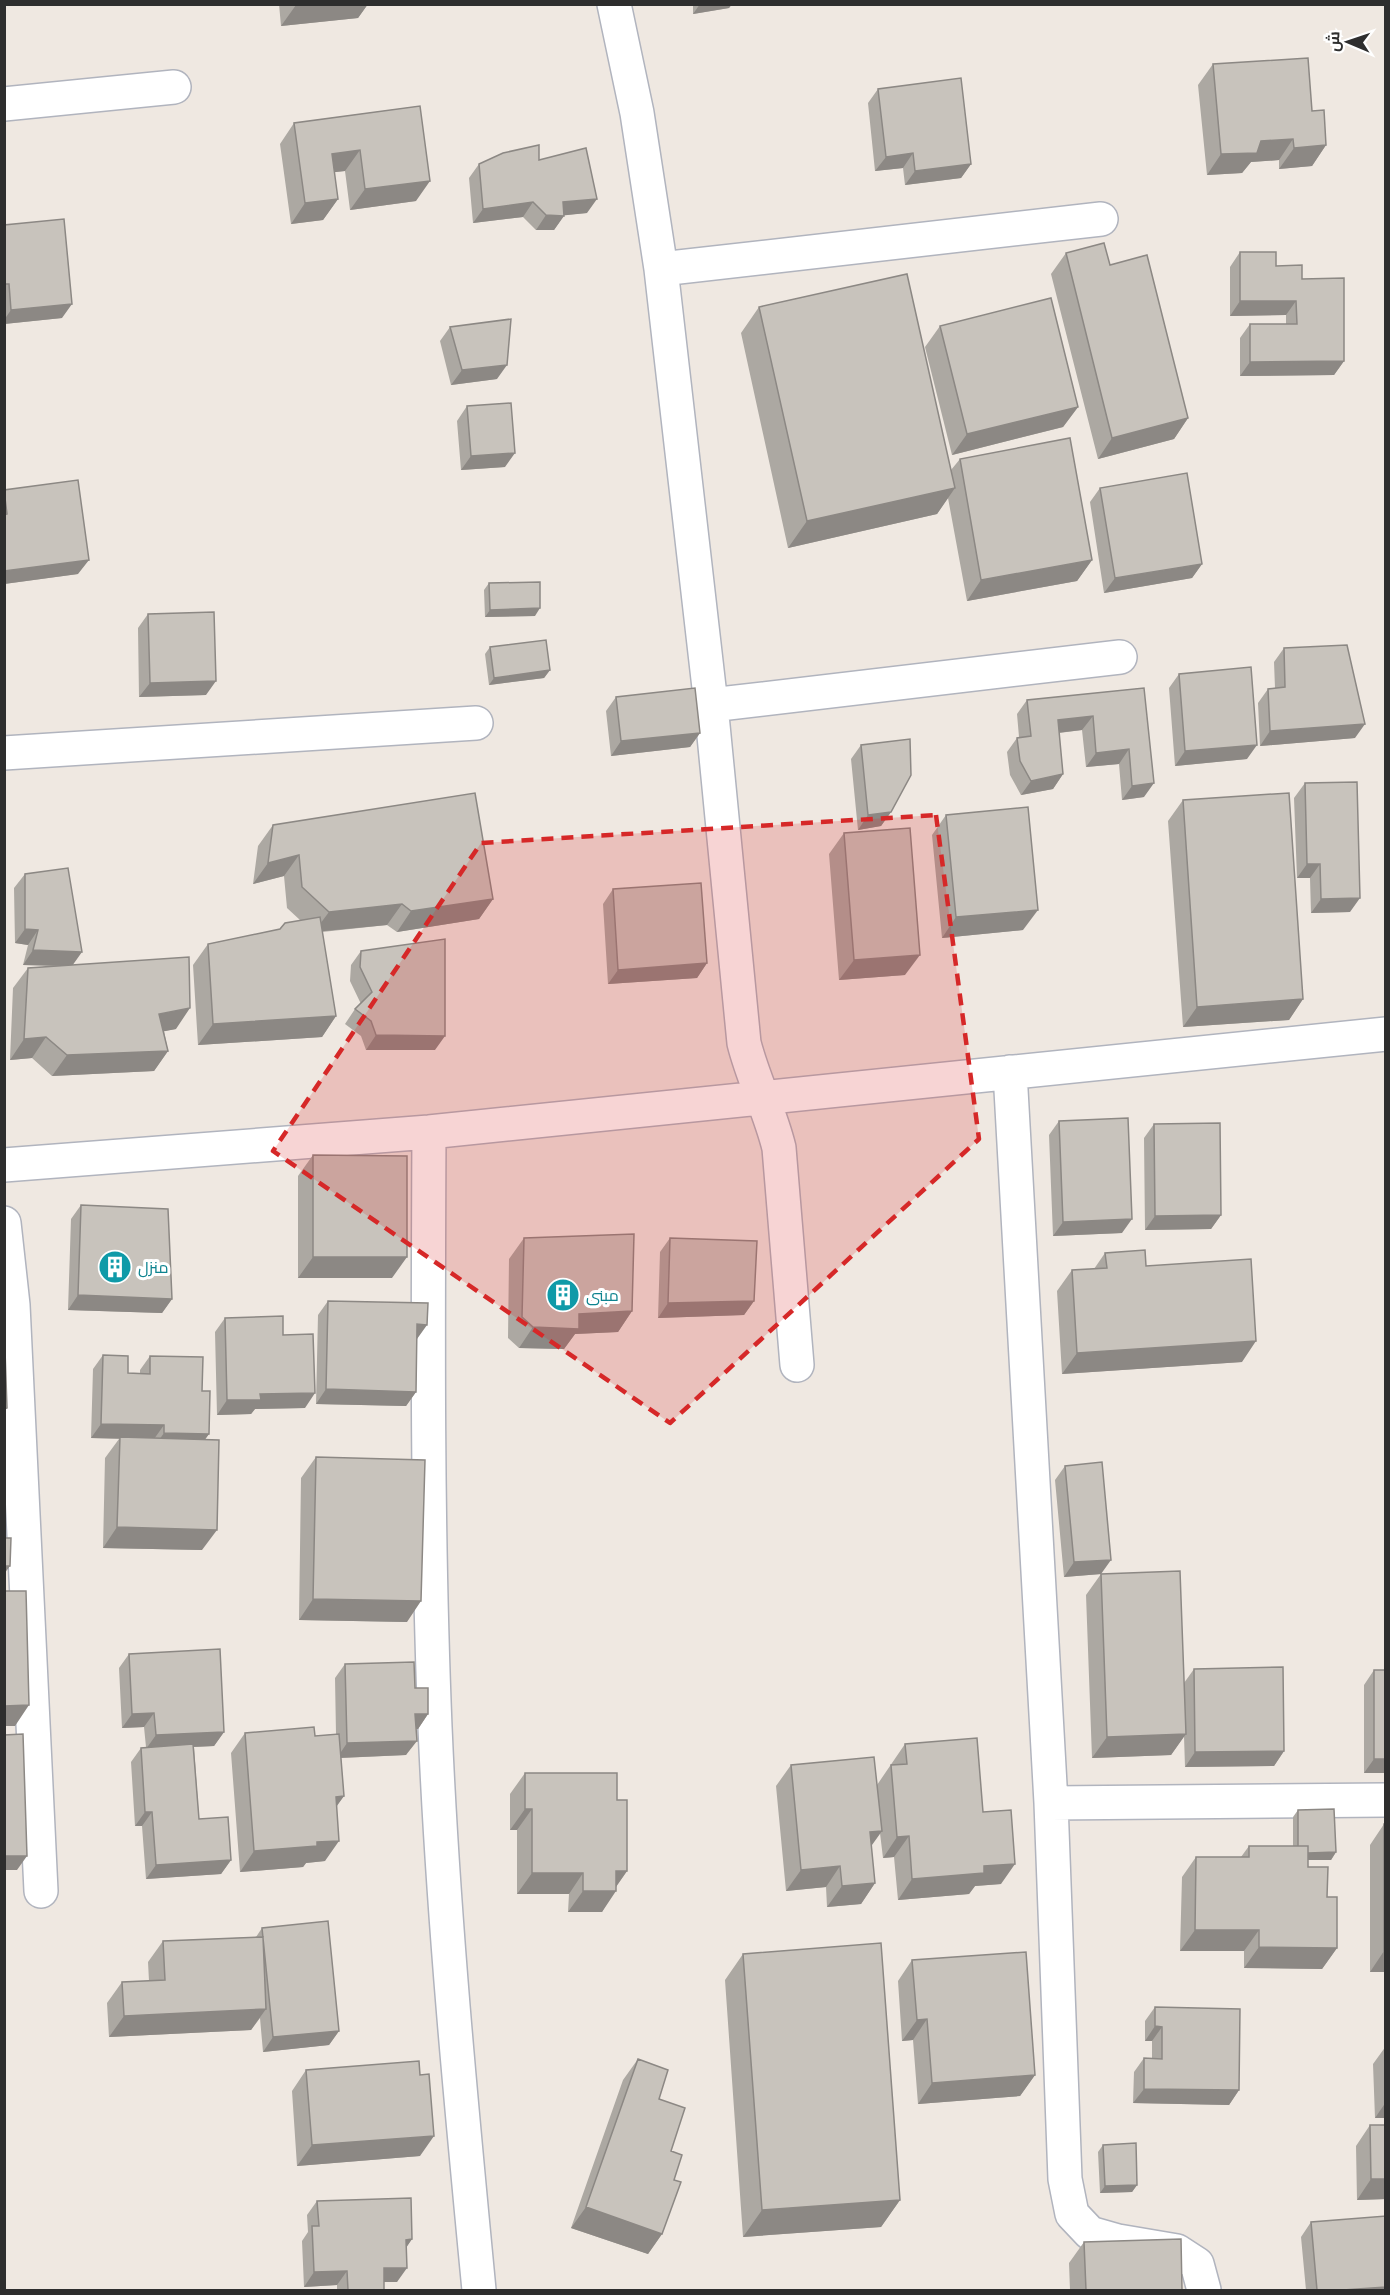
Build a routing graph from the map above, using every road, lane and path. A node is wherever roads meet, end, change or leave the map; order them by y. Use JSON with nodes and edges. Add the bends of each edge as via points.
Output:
{"nodes":[{"id":1,"x":614,"y":4,"type":"edge"},
{"id":2,"x":174,"y":87,"type":"dead end"},
{"id":3,"x":4,"y":104,"type":"edge"},
{"id":4,"x":1101,"y":219,"type":"dead end"},
{"id":5,"x":661,"y":269,"type":"junction"},
{"id":6,"x":1120,"y":657,"type":"dead end"},
{"id":7,"x":711,"y":705,"type":"junction"},
{"id":8,"x":476,"y":723,"type":"dead end"},
{"id":9,"x":4,"y":753,"type":"edge"},
{"id":10,"x":1386,"y":1034,"type":"edge"},
{"id":11,"x":1010,"y":1072,"type":"junction"},
{"id":12,"x":763,"y":1099,"type":"junction"},
{"id":13,"x":429,"y":1132,"type":"junction"},
{"id":14,"x":4,"y":1165,"type":"edge"},
{"id":15,"x":4,"y":1223,"type":"edge"},
{"id":16,"x":797,"y":1365,"type":"dead end"},
{"id":17,"x":1386,"y":1800,"type":"edge"},
{"id":18,"x":1051,"y":1803,"type":"junction"},
{"id":19,"x":41,"y":1891,"type":"dead end"},
{"id":20,"x":479,"y":2290,"type":"edge"},
{"id":21,"x":1204,"y":2290,"type":"edge"}],
"edges":[{"from":1,"to":5,"type":"street","via":[[637,113]]},
{"from":2,"to":3,"type":"street"},
{"from":4,"to":5,"type":"street"},
{"from":5,"to":7,"type":"street"},
{"from":6,"to":7,"type":"street"},
{"from":7,"to":12,"type":"street","via":[[744,1043]]},
{"from":8,"to":9,"type":"street"},
{"from":10,"to":11,"type":"street"},
{"from":11,"to":12,"type":"street"},
{"from":11,"to":18,"type":"street"},
{"from":12,"to":13,"type":"street"},
{"from":12,"to":16,"type":"street","via":[[779,1148]]},
{"from":13,"to":14,"type":"street"},
{"from":13,"to":20,"type":"street","via":[[427,1431],[435,1729],[454,2026]]},
{"from":15,"to":19,"type":"street","via":[[13,1305]]},
{"from":17,"to":18,"type":"street"},
{"from":18,"to":21,"type":"street","via":[[1065,2179],[1072,2214],[1089,2233],[1177,2251],[1197,2264]]}]}
